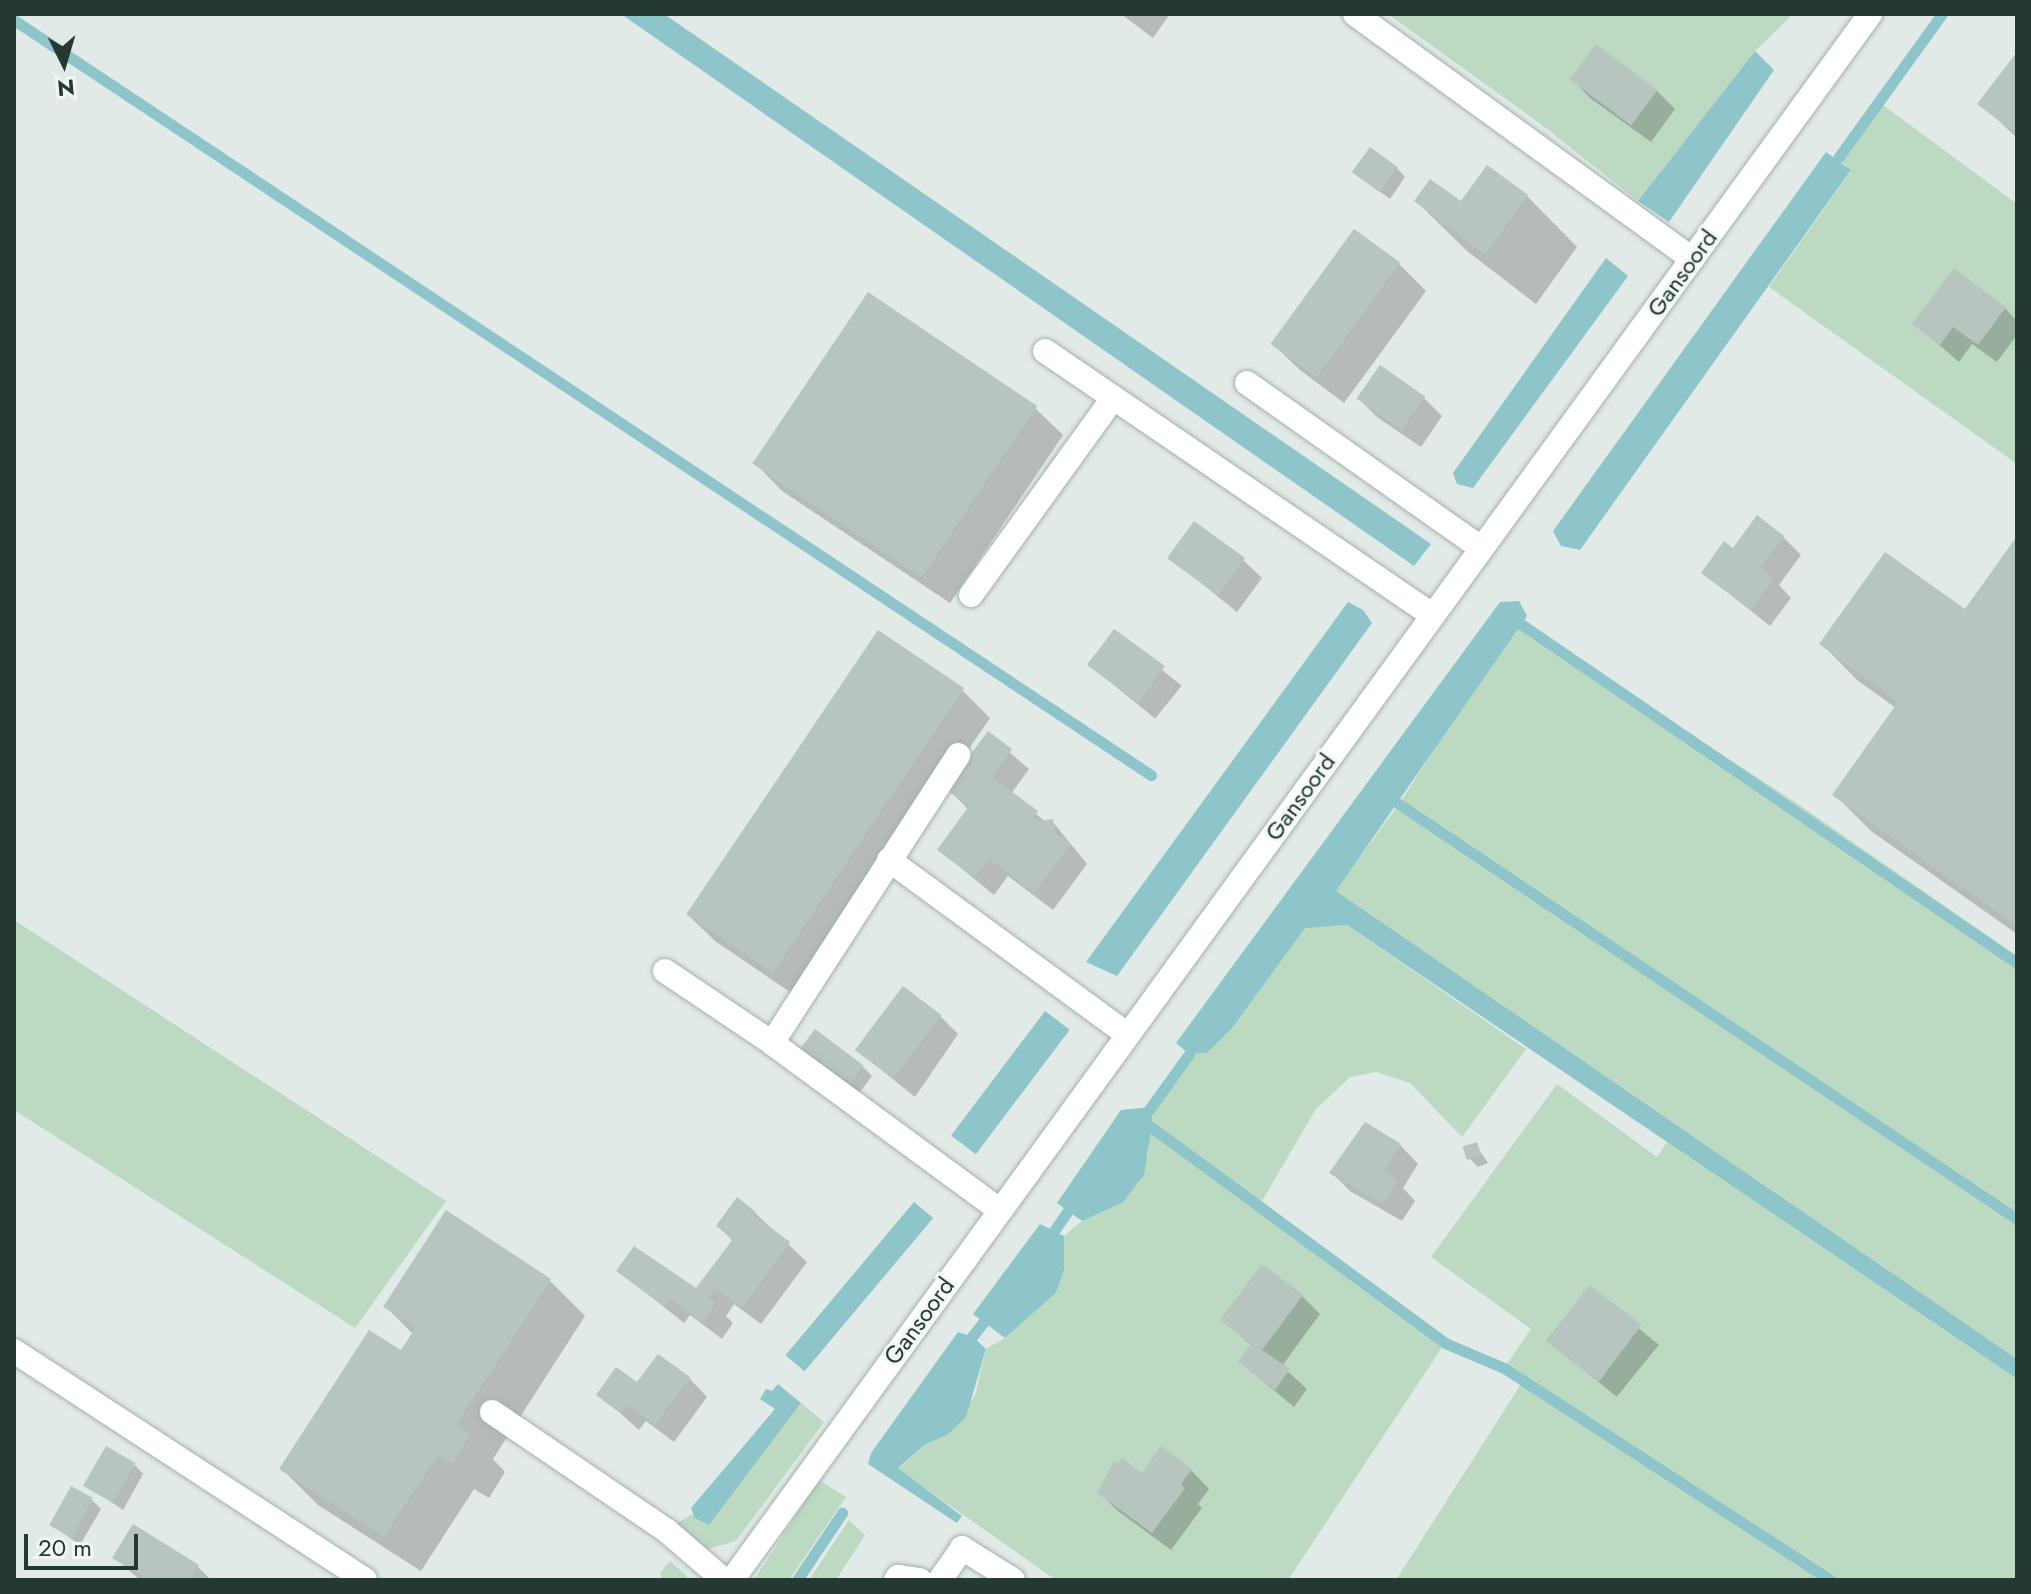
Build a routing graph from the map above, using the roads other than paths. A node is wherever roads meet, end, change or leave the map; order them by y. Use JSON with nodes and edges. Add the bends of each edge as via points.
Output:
{"nodes":[{"id":1,"x":1355,"y":14,"type":"edge"},
{"id":2,"x":1870,"y":14,"type":"edge"},
{"id":3,"x":1692,"y":259,"type":"junction"},
{"id":4,"x":1045,"y":351,"type":"dead end"},
{"id":5,"x":1247,"y":383,"type":"dead end"},
{"id":6,"x":1113,"y":398,"type":"junction"},
{"id":7,"x":1481,"y":548,"type":"junction"},
{"id":8,"x":971,"y":595,"type":"dead end"},
{"id":9,"x":1432,"y":615,"type":"junction"},
{"id":10,"x":958,"y":755,"type":"dead end"},
{"id":11,"x":889,"y":860,"type":"junction"},
{"id":12,"x":665,"y":971,"type":"dead end"},
{"id":13,"x":1127,"y":1034,"type":"junction"},
{"id":14,"x":772,"y":1043,"type":"junction"},
{"id":15,"x":999,"y":1210,"type":"junction"},
{"id":16,"x":14,"y":1351,"type":"edge"},
{"id":17,"x":492,"y":1412,"type":"dead end"},
{"id":18,"x":365,"y":1580,"type":"edge"},
{"id":19,"x":724,"y":1580,"type":"edge"},
{"id":20,"x":732,"y":1580,"type":"edge"},
{"id":21,"x":896,"y":1580,"type":"edge"},
{"id":22,"x":920,"y":1580,"type":"edge"},
{"id":23,"x":940,"y":1580,"type":"edge"},
{"id":24,"x":1013,"y":1580,"type":"edge"}],
"edges":[{"from":1,"to":3,"type":"street"},
{"from":2,"to":3,"type":"street","name":"Gansoord"},
{"from":3,"to":7,"type":"street","name":"Gansoord"},
{"from":4,"to":6,"type":"street"},
{"from":5,"to":7,"type":"street"},
{"from":6,"to":8,"type":"street"},
{"from":6,"to":9,"type":"street"},
{"from":7,"to":9,"type":"street","name":"Gansoord"},
{"from":9,"to":13,"type":"street","name":"Gansoord"},
{"from":10,"to":11,"type":"street"},
{"from":11,"to":13,"type":"street"},
{"from":11,"to":14,"type":"street"},
{"from":12,"to":14,"type":"street"},
{"from":13,"to":15,"type":"street","name":"Gansoord"},
{"from":14,"to":15,"type":"street"},
{"from":15,"to":20,"type":"street","name":"Gansoord"},
{"from":16,"to":18,"type":"street"},
{"from":17,"to":19,"type":"street","via":[[667,1531]]},
{"from":21,"to":22,"type":"street"},
{"from":23,"to":24,"type":"street","via":[[962,1548]]}]}
